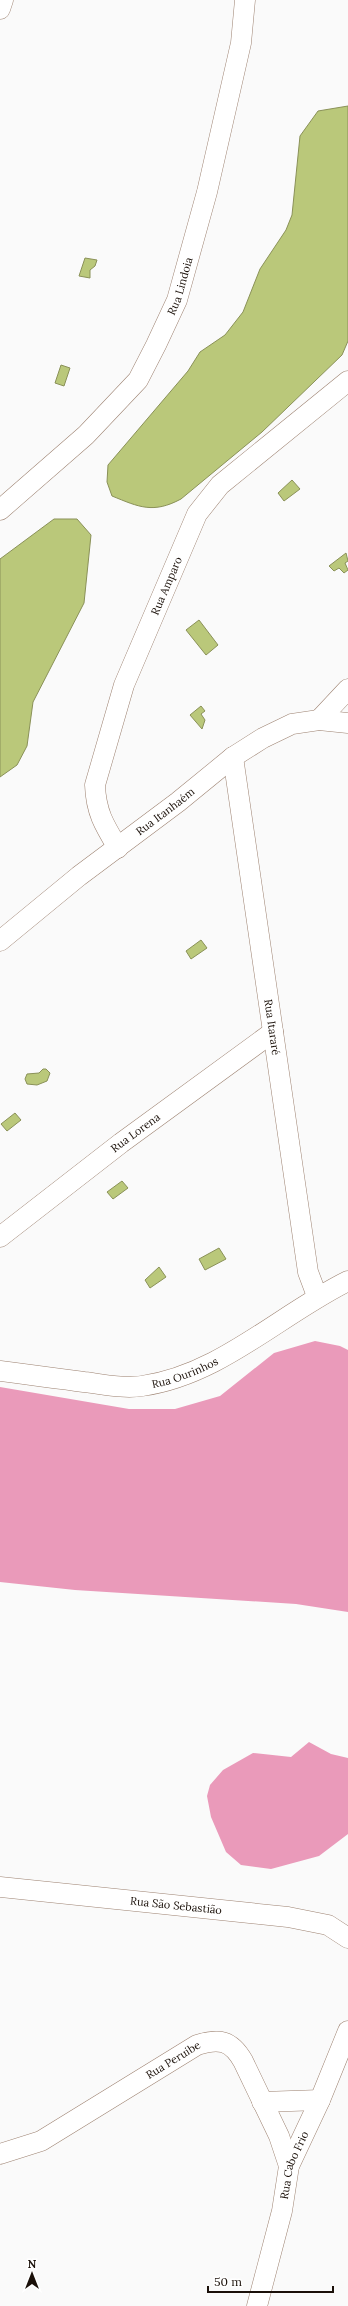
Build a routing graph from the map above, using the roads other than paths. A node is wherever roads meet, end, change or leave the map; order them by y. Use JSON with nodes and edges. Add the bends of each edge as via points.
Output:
{"nodes":[{"id":1,"x":2,"y":0,"type":"edge"},
{"id":2,"x":245,"y":0,"type":"edge"},
{"id":3,"x":0,"y":9,"type":"edge"},
{"id":4,"x":348,"y":381,"type":"edge"},
{"id":5,"x":0,"y":510,"type":"edge"},
{"id":6,"x":348,"y":689,"type":"edge"},
{"id":7,"x":319,"y":720,"type":"junction"},
{"id":8,"x":348,"y":723,"type":"edge"},
{"id":9,"x":233,"y":757,"type":"junction"},
{"id":10,"x":118,"y":848,"type":"junction"},
{"id":11,"x":0,"y":941,"type":"edge"},
{"id":12,"x":273,"y":1032,"type":"junction"},
{"id":13,"x":0,"y":1237,"type":"edge"},
{"id":14,"x":348,"y":1281,"type":"edge"},
{"id":15,"x":317,"y":1296,"type":"junction"},
{"id":16,"x":0,"y":1371,"type":"edge"},
{"id":17,"x":0,"y":1887,"type":"edge"},
{"id":18,"x":348,"y":1938,"type":"edge"},
{"id":19,"x":348,"y":2031,"type":"edge"},
{"id":20,"x":320,"y":2100,"type":"junction"},
{"id":21,"x":262,"y":2102,"type":"junction"},
{"id":22,"x":0,"y":2154,"type":"edge"},
{"id":23,"x":289,"y":2166,"type":"junction"},
{"id":24,"x":257,"y":2306,"type":"edge"}],
"edges":[{"from":1,"to":3,"type":"street"},
{"from":2,"to":5,"type":"street","name":"Rua Lindoia","via":[[241,44],[207,192],[176,300],[156,345],[138,380],[92,429]]},
{"from":4,"to":10,"type":"street","name":"Rua Amparo","via":[[220,485],[197,514],[124,684],[95,785],[100,820]]},
{"from":6,"to":7,"type":"street"},
{"from":7,"to":8,"type":"street","name":"Rua Itanhaém"},
{"from":7,"to":9,"type":"street","name":"Rua Itanhaém","via":[[292,724]]},
{"from":9,"to":10,"type":"street","name":"Rua Itanhaém"},
{"from":9,"to":12,"type":"street","name":"Rua Itararé"},
{"from":10,"to":11,"type":"street","name":"Rua Itanhaém","via":[[79,876]]},
{"from":12,"to":13,"type":"street","name":"Rua Lorena","via":[[121,1143]]},
{"from":12,"to":15,"type":"street","name":"Rua Itararé","via":[[308,1272]]},
{"from":14,"to":15,"type":"street","name":"Rua Ourinhos"},
{"from":15,"to":16,"type":"street","name":"Rua Ourinhos","via":[[221,1360],[170,1380],[140,1387],[115,1386]]},
{"from":17,"to":18,"type":"street","name":"Rua São Sebastião","via":[[288,1917],[328,1925]]},
{"from":19,"to":20,"type":"street","name":"Rua Cabo Frio"},
{"from":20,"to":21,"type":"street"},
{"from":20,"to":23,"type":"street","name":"Rua Cabo Frio"},
{"from":21,"to":22,"type":"street","name":"Rua Peruibe","via":[[237,2051],[228,2044],[218,2041],[206,2042],[41,2141]]},
{"from":21,"to":23,"type":"street","name":"Rua Peruibe","via":[[279,2136]]},
{"from":23,"to":24,"type":"street","name":"Rua Cabo Frio","via":[[282,2211]]}]}
